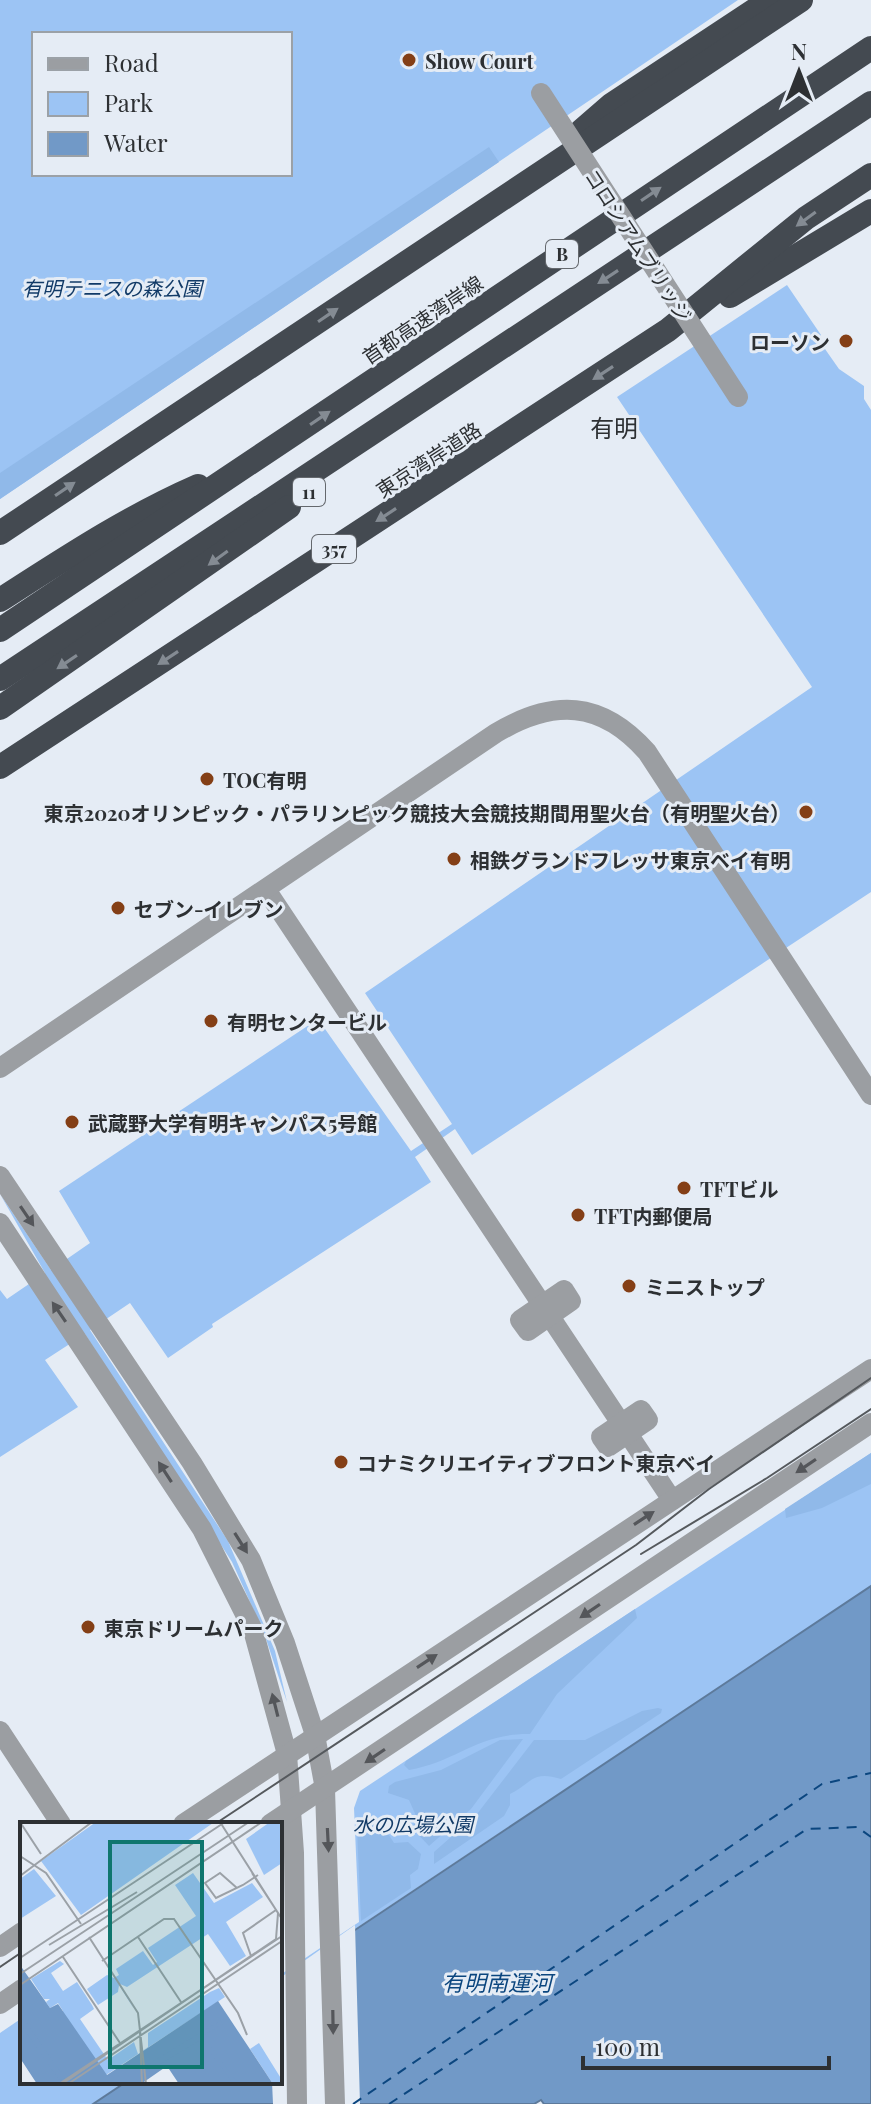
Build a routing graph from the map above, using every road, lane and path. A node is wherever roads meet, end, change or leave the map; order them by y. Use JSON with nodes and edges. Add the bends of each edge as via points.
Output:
{"nodes":[{"id":1,"x":770,"y":0,"type":"edge"},
{"id":2,"x":801,"y":0,"type":"edge"},
{"id":3,"x":871,"y":48,"type":"edge"},
{"id":4,"x":541,"y":93,"type":"dead end"},
{"id":5,"x":871,"y":106,"type":"edge"},
{"id":6,"x":871,"y":175,"type":"edge"},
{"id":7,"x":490,"y":207,"type":"junction"},
{"id":8,"x":871,"y":211,"type":"edge"},
{"id":9,"x":668,"y":330,"type":"junction"},
{"id":10,"x":482,"y":360,"type":"joint"},
{"id":11,"x":738,"y":397,"type":"dead end"},
{"id":12,"x":0,"y":533,"type":"edge"},
{"id":13,"x":89,"y":557,"type":"junction"},
{"id":14,"x":0,"y":600,"type":"edge"},
{"id":15,"x":125,"y":610,"type":"junction"},
{"id":16,"x":0,"y":630,"type":"edge"},
{"id":17,"x":0,"y":679,"type":"edge"},
{"id":18,"x":0,"y":708,"type":"edge"},
{"id":19,"x":0,"y":767,"type":"edge"},
{"id":20,"x":267,"y":891,"type":"junction"},
{"id":21,"x":0,"y":1068,"type":"edge"},
{"id":22,"x":871,"y":1095,"type":"edge"},
{"id":23,"x":0,"y":1176,"type":"edge"},
{"id":24,"x":0,"y":1223,"type":"edge"},
{"id":25,"x":871,"y":1369,"type":"edge"},
{"id":26,"x":871,"y":1423,"type":"edge"},
{"id":27,"x":672,"y":1500,"type":"junction"},
{"id":28,"x":0,"y":1731,"type":"edge"},
{"id":29,"x":315,"y":1735,"type":"junction"},
{"id":30,"x":287,"y":1754,"type":"junction"},
{"id":31,"x":325,"y":1789,"type":"junction"},
{"id":32,"x":292,"y":1810,"type":"junction"},
{"id":33,"x":60,"y":1822,"type":"edge"},
{"id":34,"x":186,"y":1822,"type":"edge"},
{"id":35,"x":273,"y":1822,"type":"edge"},
{"id":36,"x":20,"y":1933,"type":"edge"},
{"id":37,"x":0,"y":1947,"type":"edge"},
{"id":38,"x":20,"y":1990,"type":"edge"},
{"id":39,"x":0,"y":2004,"type":"edge"},
{"id":40,"x":297,"y":2104,"type":"edge"},
{"id":41,"x":335,"y":2104,"type":"edge"}],
"edges":[{"from":1,"to":7,"type":"highway","via":[[611,105]]},
{"from":2,"to":7,"type":"highway"},
{"from":13,"to":3,"type":"highway","name":"首都高速湾岸線","number":"B","one_way":true,"via":[[159,503],[255,462]]},
{"from":4,"to":11,"type":"street","name":"コロシアムブリッジ","bridge":true},
{"from":5,"to":10,"type":"highway","number":"B","one_way":true},
{"from":6,"to":9,"type":"highway","name":"東京湾岸道路","number":"357","one_way":true,"via":[[806,218]]},
{"from":12,"to":7,"type":"highway","one_way":true},
{"from":8,"to":9,"type":"highway","number":"357"},
{"from":9,"to":19,"type":"highway","name":"東京湾岸道路","number":"357","one_way":true},
{"from":10,"to":15,"type":"highway","number":"11","one_way":true,"via":[[437,400]]},
{"from":13,"to":14,"type":"highway"},
{"from":13,"to":16,"type":"highway"},
{"from":15,"to":17,"type":"highway"},
{"from":15,"to":18,"type":"highway","number":"11","one_way":true},
{"from":20,"to":21,"type":"street"},
{"from":20,"to":22,"type":"street","via":[[516,721],[553,709],[596,714],[647,752]]},
{"from":20,"to":27,"type":"street"},
{"from":23,"to":29,"type":"street","one_way":true,"via":[[251,1560]]},
{"from":30,"to":24,"type":"street","one_way":true,"via":[[264,1664],[235,1589],[186,1504]]},
{"from":25,"to":27,"type":"street"},
{"from":26,"to":31,"type":"street","one_way":true},
{"from":29,"to":27,"type":"street","one_way":true},
{"from":28,"to":33,"type":"street"},
{"from":29,"to":30,"type":"street"},
{"from":29,"to":31,"type":"street"},
{"from":30,"to":32,"type":"street"},
{"from":30,"to":34,"type":"street"},
{"from":31,"to":32,"type":"street"},
{"from":31,"to":41,"type":"street","one_way":true},
{"from":32,"to":35,"type":"street"},
{"from":32,"to":40,"type":"street"},
{"from":36,"to":37,"type":"street"},
{"from":38,"to":39,"type":"street"}]}
